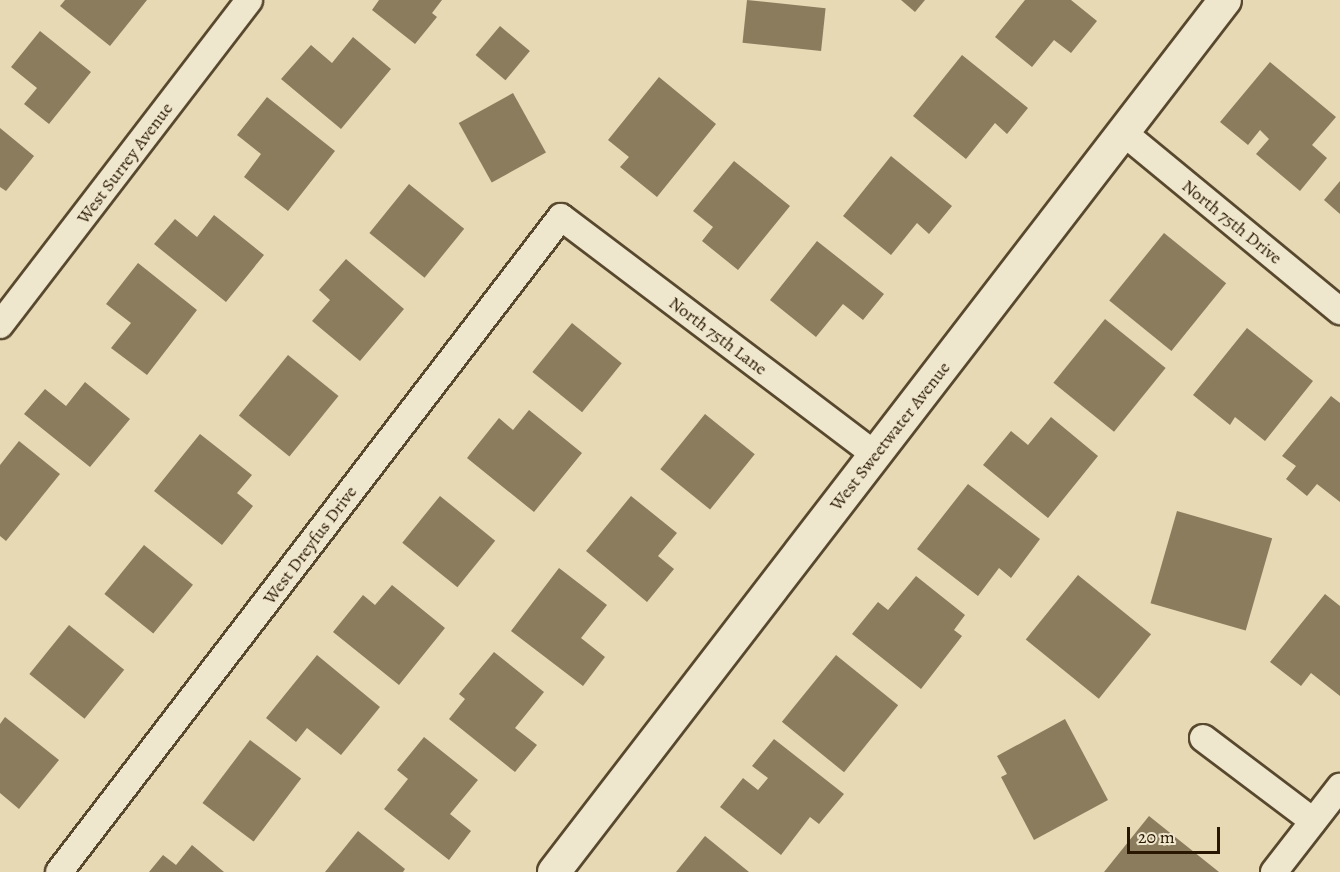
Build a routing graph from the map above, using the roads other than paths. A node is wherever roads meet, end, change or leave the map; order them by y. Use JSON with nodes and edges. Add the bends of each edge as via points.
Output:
{"nodes":[{"id":1,"x":249,"y":0,"type":"edge"},
{"id":2,"x":1225,"y":0,"type":"edge"},
{"id":3,"x":1124,"y":133,"type":"junction"},
{"id":4,"x":561,"y":217,"type":"joint"},
{"id":5,"x":1340,"y":310,"type":"edge"},
{"id":6,"x":0,"y":325,"type":"edge"},
{"id":7,"x":876,"y":455,"type":"junction"},
{"id":8,"x":1203,"y":738,"type":"dead end"},
{"id":9,"x":1340,"y":787,"type":"edge"},
{"id":10,"x":1313,"y":821,"type":"junction"},
{"id":11,"x":59,"y":872,"type":"edge"},
{"id":12,"x":555,"y":872,"type":"edge"},
{"id":13,"x":1274,"y":872,"type":"edge"}],
"edges":[{"from":1,"to":6,"type":"street","name":"West Surrey Avenue"},
{"from":2,"to":3,"type":"street","name":"West Sweetwater Avenue"},
{"from":3,"to":5,"type":"street","name":"North 75th Drive"},
{"from":3,"to":7,"type":"street","name":"West Sweetwater Avenue"},
{"from":4,"to":7,"type":"street","name":"North 75th Lane"},
{"from":4,"to":11,"type":"street","name":"West Dreyfus Drive"},
{"from":7,"to":12,"type":"street","name":"West Sweetwater Avenue"},
{"from":8,"to":10,"type":"street"},
{"from":9,"to":10,"type":"street"},
{"from":10,"to":13,"type":"street"}]}
